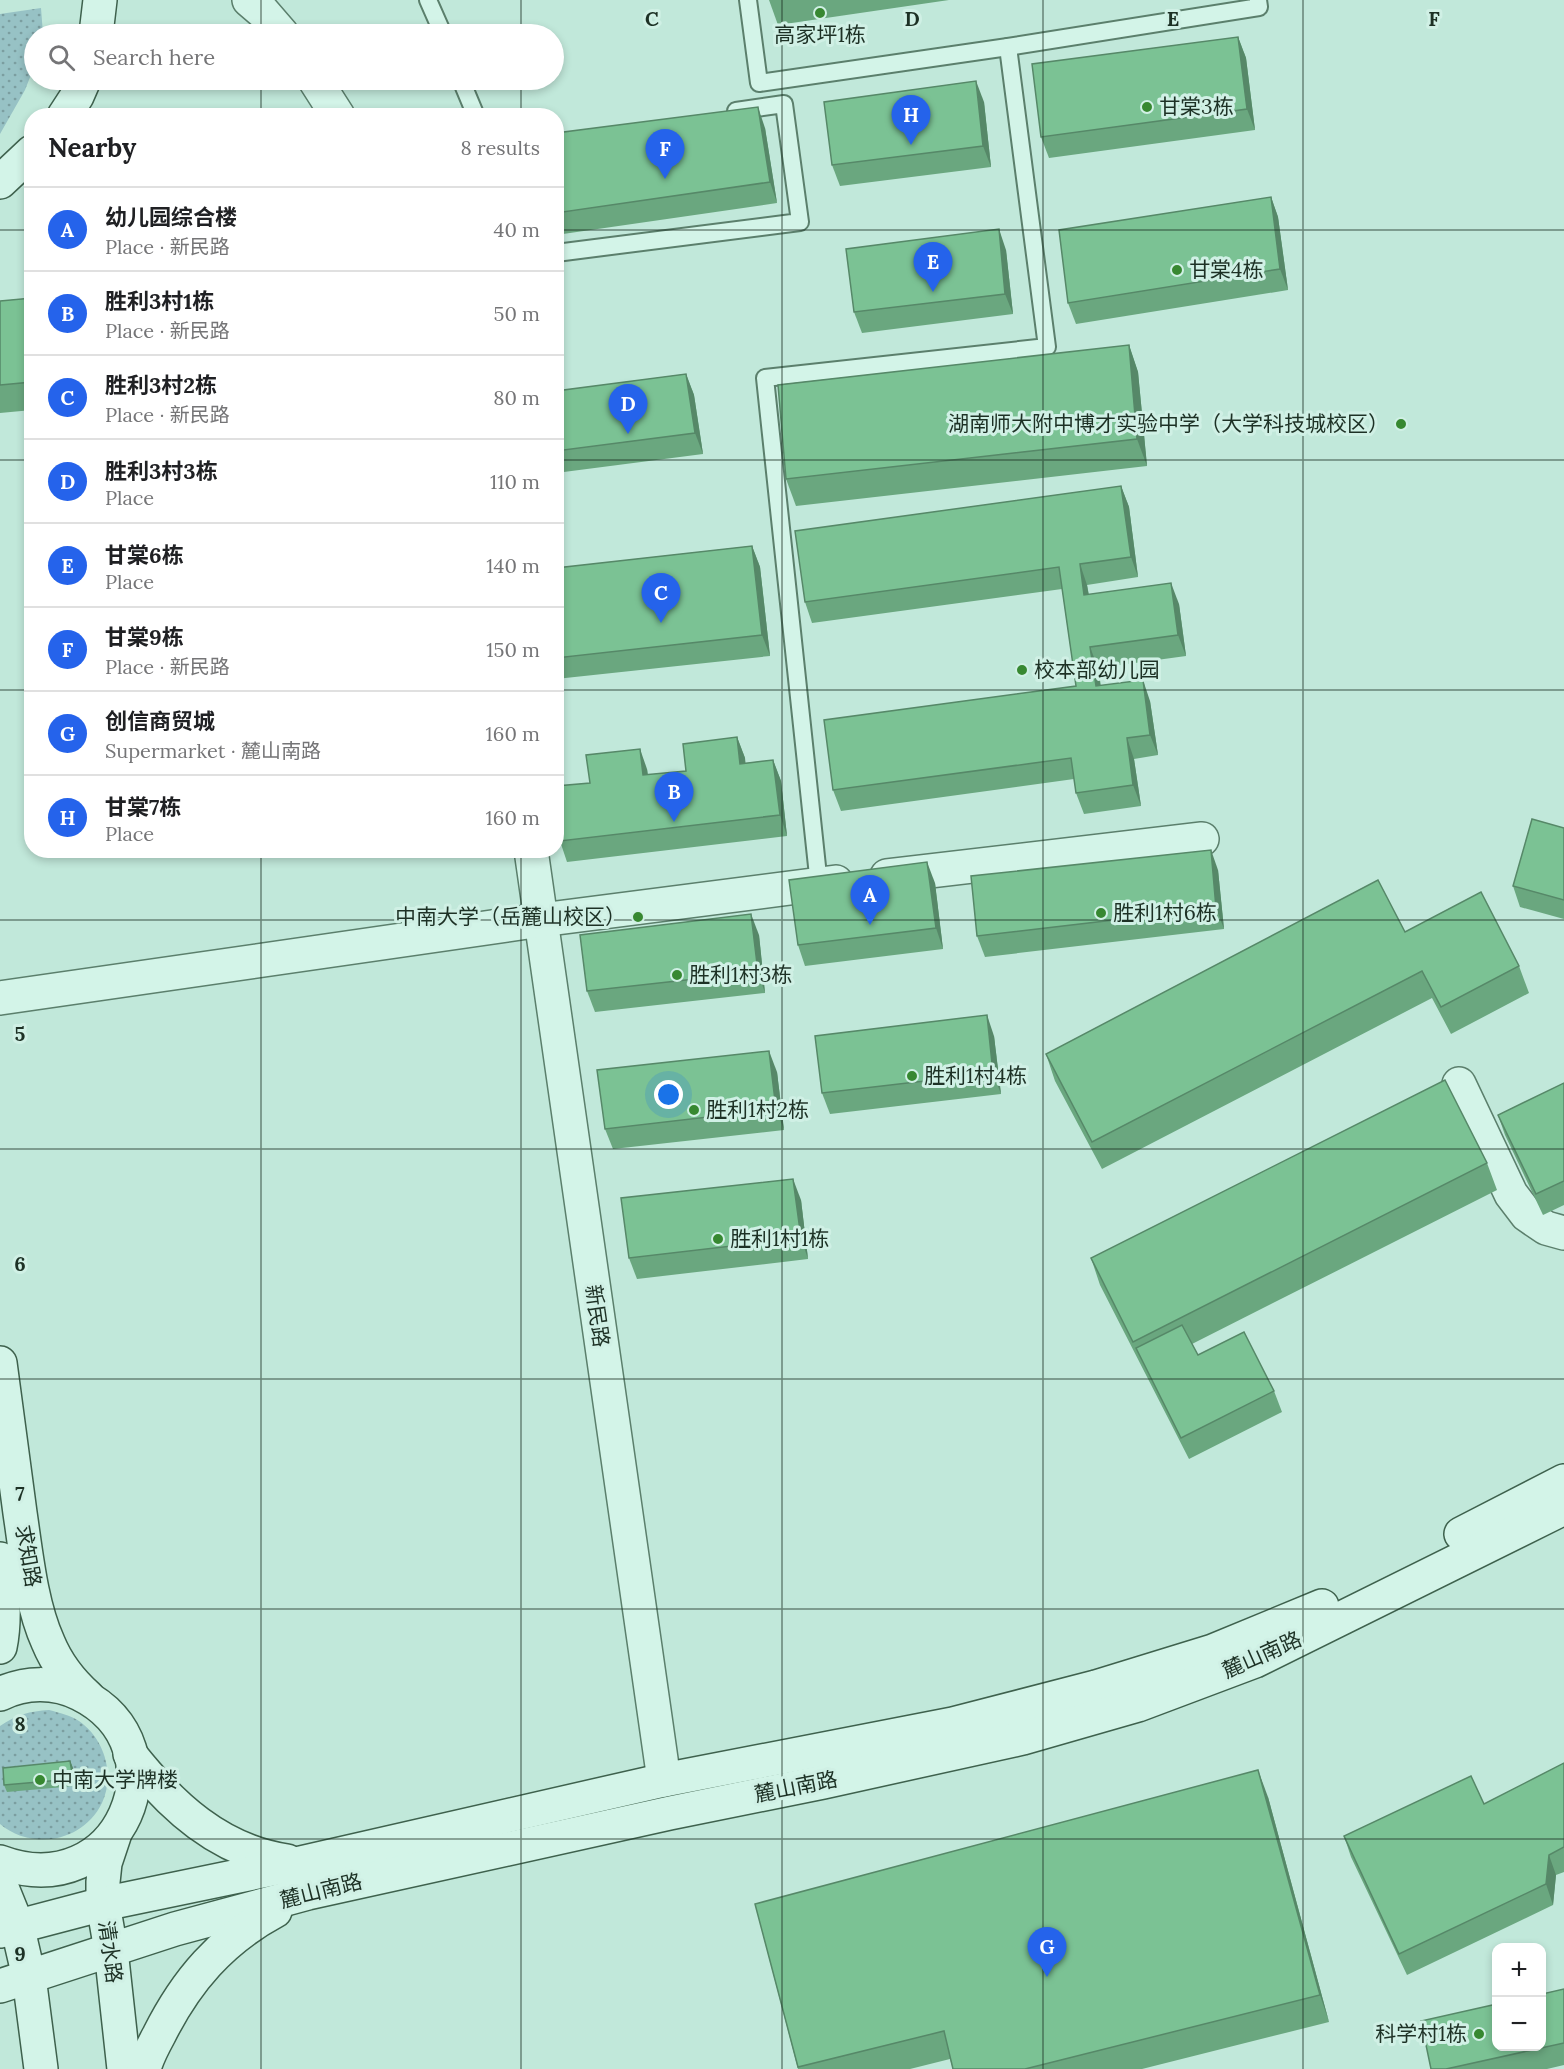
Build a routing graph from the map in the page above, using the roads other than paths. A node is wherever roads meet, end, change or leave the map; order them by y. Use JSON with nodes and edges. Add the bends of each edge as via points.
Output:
{"nodes":[{"id":1,"x":249,"y":0,"type":"edge"},
{"id":2,"x":428,"y":0,"type":"edge"},
{"id":3,"x":748,"y":0,"type":"edge"},
{"id":4,"x":1258,"y":0,"type":"edge"},
{"id":5,"x":273,"y":24,"type":"edge"},
{"id":6,"x":439,"y":24,"type":"edge"},
{"id":7,"x":1008,"y":47,"type":"junction"},
{"id":8,"x":80,"y":90,"type":"edge"},
{"id":9,"x":321,"y":90,"type":"edge"},
{"id":10,"x":465,"y":90,"type":"edge"},
{"id":11,"x":69,"y":108,"type":"edge"},
{"id":12,"x":333,"y":108,"type":"edge"},
{"id":13,"x":473,"y":108,"type":"edge"},
{"id":14,"x":716,"y":113,"type":"edge"},
{"id":15,"x":24,"y":160,"type":"edge"},
{"id":16,"x":0,"y":182,"type":"edge"},
{"id":17,"x":564,"y":252,"type":"edge"},
{"id":18,"x":1202,"y":839,"type":"dead end"},
{"id":19,"x":532,"y":858,"type":"edge"},
{"id":20,"x":819,"y":885,"type":"junction"},
{"id":21,"x":541,"y":920,"type":"junction"},
{"id":22,"x":0,"y":998,"type":"edge"},
{"id":23,"x":1459,"y":1084,"type":"dead end"},
{"id":24,"x":1564,"y":1233,"type":"edge"},
{"id":25,"x":0,"y":1363,"type":"edge"},
{"id":26,"x":1564,"y":1481,"type":"edge"},
{"id":27,"x":1564,"y":1508,"type":"edge"},
{"id":28,"x":0,"y":1559,"type":"edge"},
{"id":29,"x":0,"y":1647,"type":"edge"},
{"id":30,"x":0,"y":1694,"type":"edge"},
{"id":31,"x":89,"y":1698,"type":"junction"},
{"id":32,"x":130,"y":1754,"type":"junction"},
{"id":33,"x":664,"y":1780,"type":"junction"},
{"id":34,"x":114,"y":1836,"type":"junction"},
{"id":35,"x":0,"y":1862,"type":"edge"},
{"id":36,"x":304,"y":1878,"type":"junction"},
{"id":37,"x":0,"y":1883,"type":"edge"},
{"id":38,"x":103,"y":1904,"type":"junction"},
{"id":39,"x":8,"y":1928,"type":"edge"},
{"id":40,"x":111,"y":1950,"type":"junction"},
{"id":41,"x":14,"y":1982,"type":"edge"},
{"id":42,"x":41,"y":2069,"type":"edge"},
{"id":43,"x":124,"y":2069,"type":"edge"},
{"id":44,"x":144,"y":2069,"type":"edge"}],
"edges":[{"from":1,"to":5,"type":"main road"},
{"from":2,"to":6,"type":"lane"},
{"from":3,"to":7,"type":"lane","via":[[759,83]]},
{"from":4,"to":7,"type":"lane","via":[[1259,7]]},
{"from":7,"to":20,"type":"lane","via":[[1047,346],[765,378]]},
{"from":8,"to":11,"type":"main road"},
{"from":9,"to":12,"type":"main road"},
{"from":10,"to":13,"type":"lane"},
{"from":14,"to":17,"type":"lane","via":[[784,104],[800,222]]},
{"from":15,"to":16,"type":"main road"},
{"from":18,"to":20,"type":"main road"},
{"from":19,"to":21,"type":"main road","name":"新民路"},
{"from":20,"to":21,"type":"main road"},
{"from":21,"to":22,"type":"main road"},
{"from":21,"to":33,"type":"main road","name":"新民路"},
{"from":23,"to":24,"type":"main road","via":[[1511,1194],[1527,1215],[1546,1228]]},
{"from":25,"to":31,"type":"main road","name":"求知路","via":[[27,1564],[38,1610],[57,1661],[71,1682]]},
{"from":26,"to":33,"type":"main road","name":"麓山南路","via":[[1328,1603],[1213,1651],[1096,1688],[953,1724]]},
{"from":27,"to":36,"type":"main road","name":"麓山南路","via":[[1255,1661],[1138,1705],[1012,1740],[823,1782]]},
{"from":28,"to":29,"type":"main road","name":"求知路"},
{"from":30,"to":31,"type":"main road","via":[[42,1684]]},
{"from":31,"to":32,"type":"main road","name":"求知路","via":[[122,1732]]},
{"from":32,"to":34,"type":"main road","via":[[134,1775],[132,1797]]},
{"from":32,"to":36,"type":"main road","via":[[177,1807],[215,1835]]},
{"from":33,"to":36,"type":"main road","name":"麓山南路"},
{"from":34,"to":35,"type":"main road","via":[[99,1851],[62,1869],[20,1869]]},
{"from":34,"to":38,"type":"main road","name":"清水路","via":[[105,1863]]},
{"from":36,"to":38,"type":"main road","name":"麓山南路"},
{"from":36,"to":40,"type":"main road","name":"麓山南路","via":[[176,1929]]},
{"from":36,"to":44,"type":"main road","via":[[223,1946],[189,1983]]},
{"from":37,"to":39,"type":"main road"},
{"from":38,"to":39,"type":"main road","name":"麓山南路"},
{"from":38,"to":40,"type":"main road","name":"清水路"},
{"from":39,"to":41,"type":"main road"},
{"from":40,"to":41,"type":"main road","name":"麓山南路"},
{"from":40,"to":43,"type":"main road","name":"清水路"},
{"from":41,"to":42,"type":"main road"}]}
